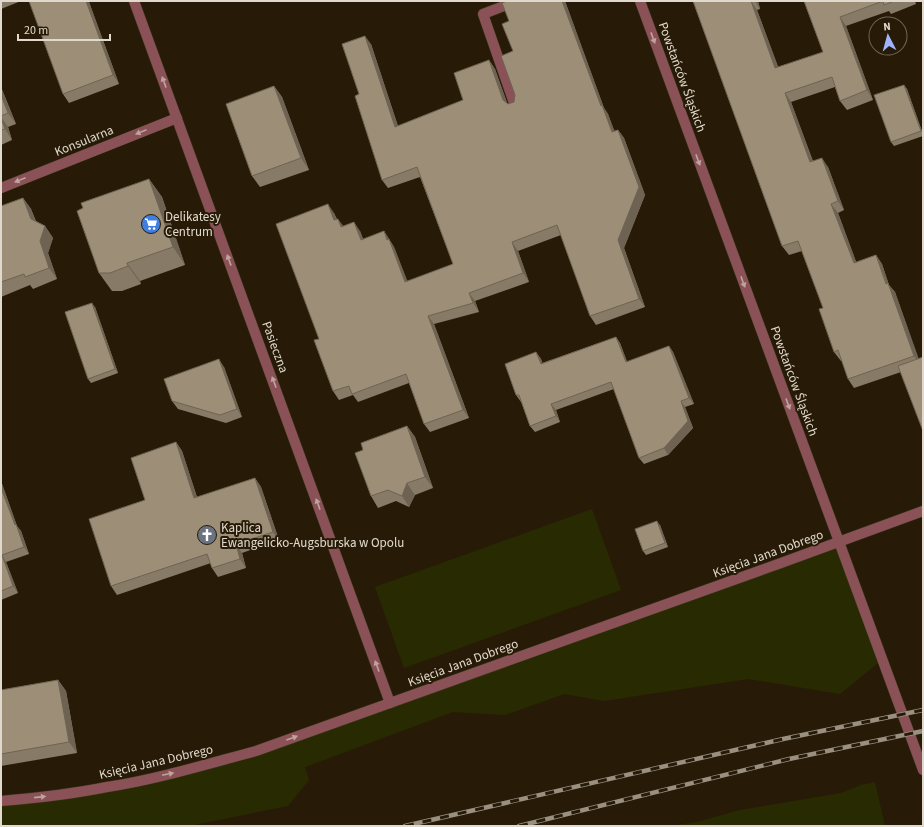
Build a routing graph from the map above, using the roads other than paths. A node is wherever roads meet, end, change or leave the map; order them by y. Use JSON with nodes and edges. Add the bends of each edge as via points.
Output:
{"nodes":[{"id":1,"x":134,"y":1,"type":"edge"},
{"id":2,"x":517,"y":1,"type":"edge"},
{"id":3,"x":640,"y":1,"type":"edge"},
{"id":4,"x":515,"y":106,"type":"edge"},
{"id":5,"x":177,"y":118,"type":"junction"},
{"id":6,"x":1,"y":188,"type":"edge"},
{"id":7,"x":923,"y":511,"type":"edge"},
{"id":8,"x":839,"y":542,"type":"junction"},
{"id":9,"x":390,"y":703,"type":"junction"},
{"id":10,"x":923,"y":770,"type":"edge"},
{"id":11,"x":1,"y":801,"type":"edge"}],
"edges":[{"from":5,"to":1,"type":"street","name":"Pasieczna","one_way":true},
{"from":2,"to":4,"type":"street","via":[[483,14]]},
{"from":3,"to":8,"type":"street","name":"Powstańców Śląskich","one_way":true},
{"from":5,"to":6,"type":"street","name":"Konsularna","one_way":true},
{"from":9,"to":5,"type":"street","name":"Pasieczna","one_way":true},
{"from":7,"to":8,"type":"street","name":"Księcia Jana Dobrego"},
{"from":8,"to":9,"type":"street","name":"Księcia Jana Dobrego"},
{"from":8,"to":10,"type":"street","name":"Powstańców Śląskich"},
{"from":11,"to":9,"type":"street","name":"Księcia Jana Dobrego","one_way":true,"via":[[108,787],[179,772],[256,751]]}]}
